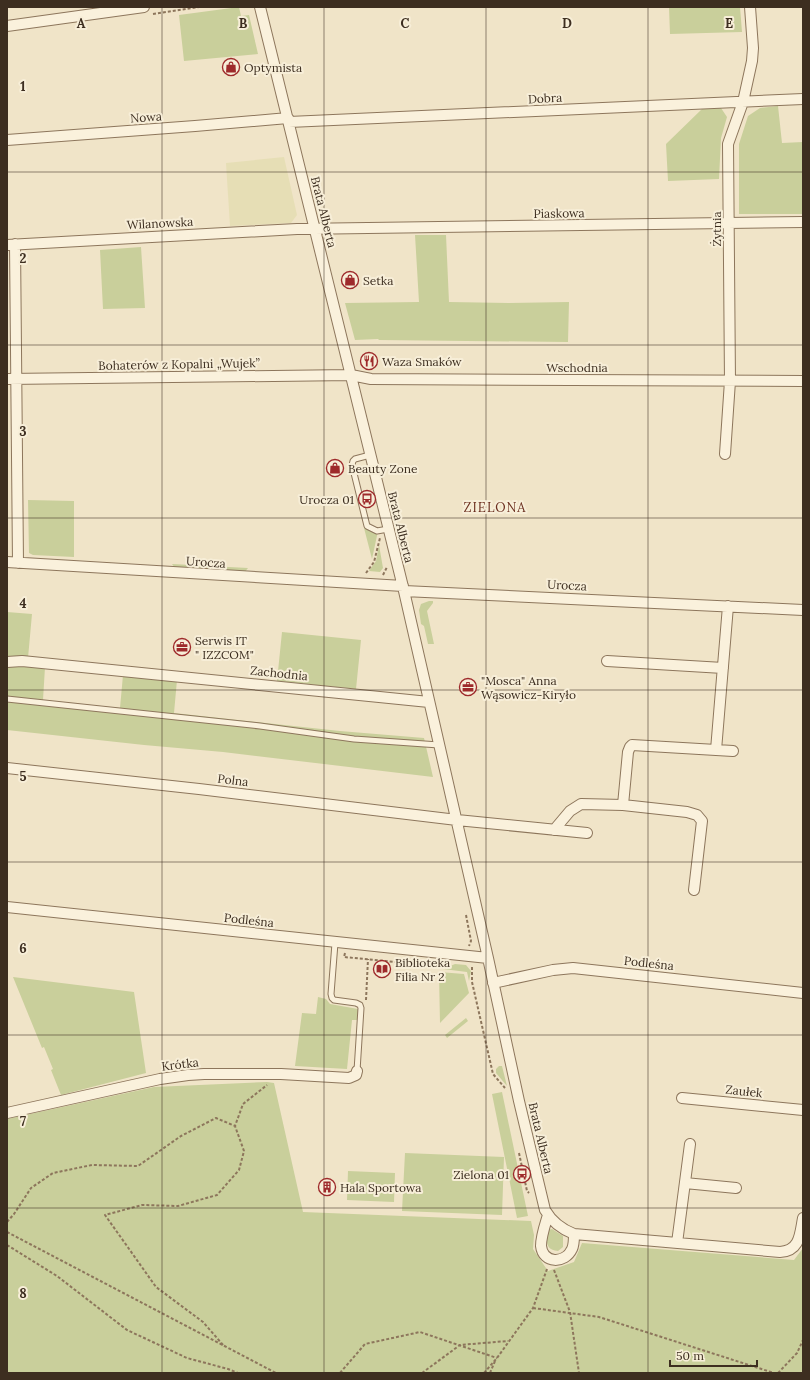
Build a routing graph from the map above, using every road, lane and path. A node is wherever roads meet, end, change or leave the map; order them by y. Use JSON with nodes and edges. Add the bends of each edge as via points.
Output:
{"nodes":[{"id":1,"x":144,"y":7,"type":"edge"},
{"id":2,"x":260,"y":7,"type":"edge"},
{"id":3,"x":750,"y":7,"type":"edge"},
{"id":4,"x":7,"y":26,"type":"edge"},
{"id":5,"x":803,"y":99,"type":"edge"},
{"id":6,"x":743,"y":102,"type":"junction"},
{"id":7,"x":288,"y":120,"type":"junction"},
{"id":8,"x":7,"y":140,"type":"edge"},
{"id":9,"x":729,"y":222,"type":"junction"},
{"id":10,"x":803,"y":222,"type":"edge"},
{"id":11,"x":315,"y":229,"type":"junction"},
{"id":12,"x":11,"y":244,"type":"edge"},
{"id":13,"x":351,"y":375,"type":"junction"},
{"id":14,"x":12,"y":379,"type":"edge"},
{"id":15,"x":730,"y":381,"type":"junction"},
{"id":16,"x":803,"y":381,"type":"edge"},
{"id":17,"x":725,"y":454,"type":"dead end"},
{"id":18,"x":370,"y":455,"type":"junction"},
{"id":19,"x":388,"y":529,"type":"junction"},
{"id":20,"x":380,"y":537,"type":"dead end"},
{"id":21,"x":7,"y":562,"type":"edge"},
{"id":22,"x":18,"y":563,"type":"junction"},
{"id":23,"x":366,"y":574,"type":"dead end"},
{"id":24,"x":403,"y":589,"type":"junction"},
{"id":25,"x":728,"y":606,"type":"junction"},
{"id":26,"x":803,"y":610,"type":"edge"},
{"id":27,"x":607,"y":661,"type":"dead end"},
{"id":28,"x":7,"y":662,"type":"edge"},
{"id":29,"x":723,"y":668,"type":"junction"},
{"id":30,"x":7,"y":699,"type":"edge"},
{"id":31,"x":429,"y":702,"type":"junction"},
{"id":32,"x":439,"y":744,"type":"junction"},
{"id":33,"x":716,"y":750,"type":"junction"},
{"id":34,"x":733,"y":751,"type":"dead end"},
{"id":35,"x":7,"y":768,"type":"edge"},
{"id":36,"x":623,"y":805,"type":"junction"},
{"id":37,"x":456,"y":820,"type":"junction"},
{"id":38,"x":554,"y":830,"type":"junction"},
{"id":39,"x":587,"y":833,"type":"dead end"},
{"id":40,"x":694,"y":890,"type":"dead end"},
{"id":41,"x":7,"y":907,"type":"edge"},
{"id":42,"x":465,"y":909,"type":"dead end"},
{"id":43,"x":335,"y":942,"type":"junction"},
{"id":44,"x":468,"y":956,"type":"junction"},
{"id":45,"x":488,"y":958,"type":"junction"},
{"id":46,"x":368,"y":959,"type":"dead end"},
{"id":47,"x":473,"y":970,"type":"dead end"},
{"id":48,"x":493,"y":983,"type":"junction"},
{"id":49,"x":803,"y":993,"type":"edge"},
{"id":50,"x":365,"y":1005,"type":"dead end"},
{"id":51,"x":357,"y":1071,"type":"joint"},
{"id":52,"x":281,"y":1074,"type":"junction"},
{"id":53,"x":682,"y":1098,"type":"dead end"},
{"id":54,"x":803,"y":1110,"type":"edge"},
{"id":55,"x":7,"y":1113,"type":"edge"},
{"id":56,"x":235,"y":1126,"type":"junction"},
{"id":57,"x":690,"y":1144,"type":"dead end"},
{"id":58,"x":685,"y":1184,"type":"junction"},
{"id":59,"x":736,"y":1188,"type":"dead end"},
{"id":60,"x":548,"y":1215,"type":"junction"},
{"id":61,"x":803,"y":1218,"type":"edge"},
{"id":62,"x":7,"y":1222,"type":"edge"},
{"id":63,"x":7,"y":1232,"type":"edge"},
{"id":64,"x":574,"y":1234,"type":"junction"},
{"id":65,"x":677,"y":1242,"type":"junction"},
{"id":66,"x":7,"y":1245,"type":"edge"},
{"id":67,"x":550,"y":1260,"type":"junction"},
{"id":68,"x":533,"y":1308,"type":"junction"},
{"id":69,"x":570,"y":1312,"type":"junction"},
{"id":70,"x":803,"y":1340,"type":"edge"},
{"id":71,"x":509,"y":1341,"type":"junction"},
{"id":72,"x":223,"y":1345,"type":"junction"},
{"id":73,"x":460,"y":1345,"type":"junction"},
{"id":74,"x":497,"y":1358,"type":"junction"},
{"id":75,"x":238,"y":1373,"type":"edge"},
{"id":76,"x":276,"y":1373,"type":"edge"},
{"id":77,"x":340,"y":1373,"type":"edge"},
{"id":78,"x":422,"y":1373,"type":"edge"},
{"id":79,"x":484,"y":1373,"type":"edge"},
{"id":80,"x":490,"y":1373,"type":"edge"},
{"id":81,"x":579,"y":1373,"type":"edge"},
{"id":82,"x":774,"y":1373,"type":"edge"},
{"id":83,"x":778,"y":1373,"type":"edge"}],
"edges":[{"from":1,"to":4,"type":"street"},
{"from":2,"to":7,"type":"street","name":"Brata Alberta"},
{"from":3,"to":6,"type":"street","name":"Żytnia","via":[[753,48]]},
{"from":5,"to":6,"type":"street","name":"Dobra"},
{"from":6,"to":7,"type":"street","name":"Dobra"},
{"from":6,"to":9,"type":"street","name":"Żytnia","via":[[728,144]]},
{"from":7,"to":8,"type":"street","name":"Nowa"},
{"from":7,"to":11,"type":"street","name":"Brata Alberta"},
{"from":9,"to":10,"type":"street","name":"Piaskowa"},
{"from":9,"to":11,"type":"street","name":"Piaskowa"},
{"from":9,"to":15,"type":"street","name":"Żytnia"},
{"from":11,"to":12,"type":"street","name":"Wilanowska"},
{"from":11,"to":13,"type":"street","name":"Brata Alberta"},
{"from":12,"to":14,"type":"street"},
{"from":13,"to":14,"type":"street","name":"Bohaterów z Kopalni „Wujek”"},
{"from":13,"to":15,"type":"street","name":"Wschodnia","via":[[371,379]]},
{"from":13,"to":18,"type":"street","name":"Brata Alberta"},
{"from":14,"to":22,"type":"street"},
{"from":15,"to":16,"type":"street","name":"Wschodnia"},
{"from":15,"to":17,"type":"street","name":"Żytnia"},
{"from":18,"to":19,"type":"street","name":"Brata Alberta"},
{"from":18,"to":19,"type":"lane","via":[[355,459],[352,464],[366,526],[377,531]]},
{"from":19,"to":24,"type":"street","name":"Brata Alberta"},
{"from":20,"to":23,"type":"path","via":[[374,562]]},
{"from":21,"to":22,"type":"street","name":"Urocza"},
{"from":22,"to":24,"type":"street","name":"Urocza"},
{"from":24,"to":25,"type":"street","name":"Urocza"},
{"from":24,"to":31,"type":"street","name":"Brata Alberta"},
{"from":25,"to":26,"type":"street","name":"Urocza"},
{"from":25,"to":29,"type":"street"},
{"from":27,"to":29,"type":"street"},
{"from":28,"to":31,"type":"street","name":"Zachodnia","via":[[22,661]]},
{"from":29,"to":33,"type":"street"},
{"from":30,"to":32,"type":"lane","via":[[260,726],[354,739]]},
{"from":31,"to":32,"type":"street","name":"Brata Alberta"},
{"from":32,"to":37,"type":"street","name":"Brata Alberta"},
{"from":33,"to":34,"type":"street"},
{"from":33,"to":36,"type":"street","via":[[632,744],[628,752]]},
{"from":35,"to":37,"type":"street","name":"Polna"},
{"from":36,"to":38,"type":"street","via":[[581,804],[570,811]]},
{"from":36,"to":40,"type":"street","via":[[687,812],[702,821]]},
{"from":37,"to":38,"type":"street"},
{"from":37,"to":45,"type":"street","name":"Brata Alberta"},
{"from":38,"to":39,"type":"street"},
{"from":41,"to":43,"type":"street","name":"Podleśna"},
{"from":42,"to":44,"type":"path","via":[[471,941],[467,947]]},
{"from":43,"to":44,"type":"street","name":"Podleśna"},
{"from":43,"to":51,"type":"lane","via":[[331,998],[356,1003],[361,1007]]},
{"from":44,"to":45,"type":"street","name":"Podleśna"},
{"from":44,"to":47,"type":"path"},
{"from":45,"to":48,"type":"street","name":"Brata Alberta"},
{"from":46,"to":50,"type":"path"},
{"from":48,"to":49,"type":"street","name":"Podleśna","via":[[573,968]]},
{"from":48,"to":60,"type":"street","name":"Brata Alberta","via":[[534,1166]]},
{"from":51,"to":52,"type":"street","name":"Krótka","via":[[356,1075],[348,1078]]},
{"from":52,"to":55,"type":"street","name":"Krótka","via":[[188,1075]]},
{"from":52,"to":56,"type":"path","via":[[243,1104]]},
{"from":53,"to":54,"type":"street","name":"Zaułek"},
{"from":56,"to":62,"type":"path","via":[[216,1118],[181,1136],[138,1166],[92,1165],[54,1173],[31,1188]]},
{"from":56,"to":72,"type":"path","via":[[244,1150],[239,1170],[218,1195],[178,1206],[142,1205],[105,1215],[156,1287],[203,1322]]},
{"from":57,"to":58,"type":"street"},
{"from":58,"to":59,"type":"street"},
{"from":58,"to":65,"type":"street"},
{"from":60,"to":64,"type":"street","name":"Brata Alberta","via":[[562,1229]]},
{"from":60,"to":67,"type":"street","via":[[541,1247],[543,1254]]},
{"from":61,"to":65,"type":"street","name":"Brata Alberta","via":[[798,1241],[787,1252]]},
{"from":63,"to":72,"type":"path"},
{"from":64,"to":65,"type":"street","name":"Brata Alberta"},
{"from":64,"to":67,"type":"street","via":[[569,1254],[558,1260]]},
{"from":66,"to":75,"type":"path","via":[[57,1276],[127,1330],[187,1358]]},
{"from":67,"to":68,"type":"path"},
{"from":67,"to":69,"type":"path"},
{"from":68,"to":69,"type":"path"},
{"from":68,"to":71,"type":"path"},
{"from":69,"to":81,"type":"path"},
{"from":69,"to":82,"type":"path","via":[[599,1317]]},
{"from":70,"to":83,"type":"path","via":[[797,1353]]},
{"from":71,"to":73,"type":"path"},
{"from":71,"to":74,"type":"path"},
{"from":72,"to":76,"type":"path"},
{"from":73,"to":74,"type":"path"},
{"from":73,"to":77,"type":"path","via":[[420,1332],[365,1344]]},
{"from":73,"to":78,"type":"path"},
{"from":74,"to":79,"type":"path"},
{"from":74,"to":80,"type":"path"}]}
